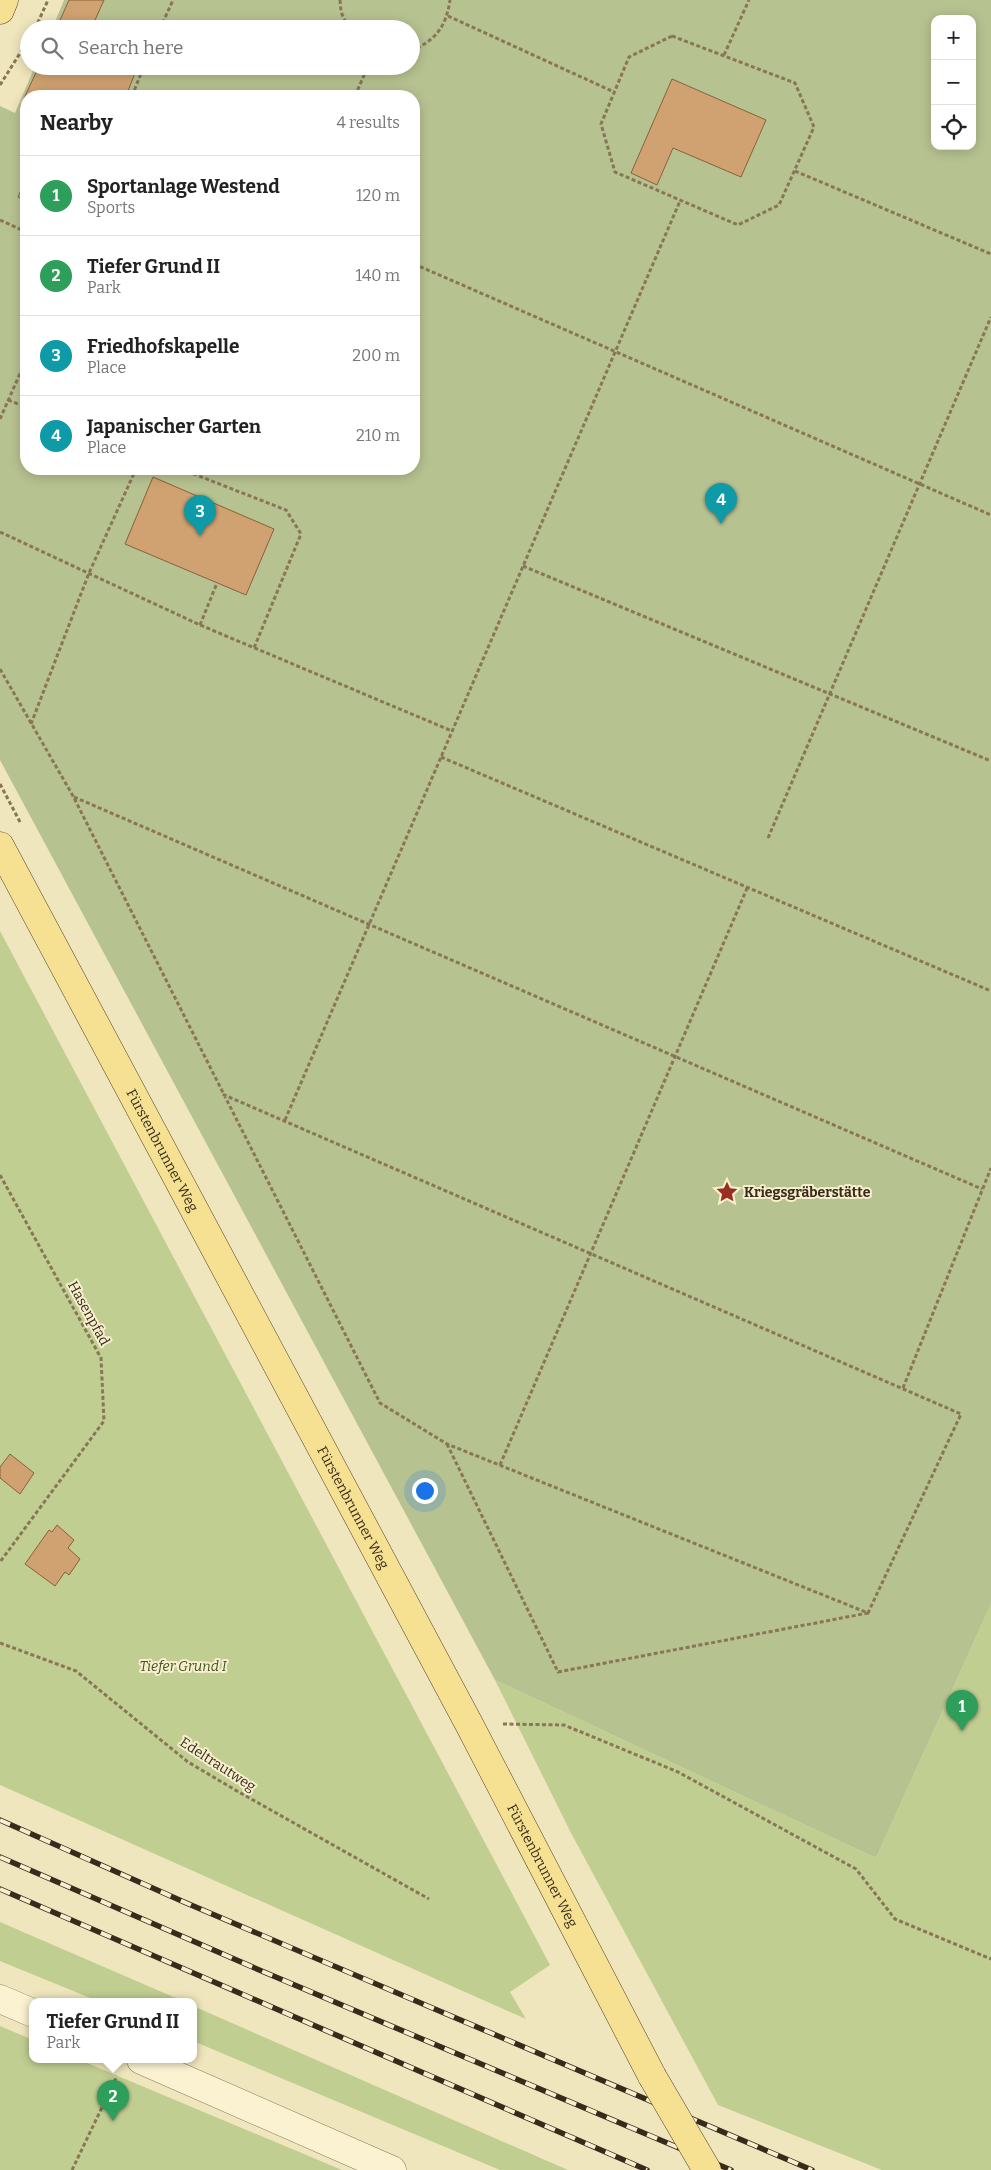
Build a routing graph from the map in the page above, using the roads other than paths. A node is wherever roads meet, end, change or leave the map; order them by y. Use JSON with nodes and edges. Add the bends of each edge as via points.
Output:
{"nodes":[{"id":1,"x":4,"y":0,"type":"edge"},
{"id":2,"x":0,"y":10,"type":"edge"},
{"id":3,"x":0,"y":846,"type":"edge"},
{"id":4,"x":0,"y":1999,"type":"edge"},
{"id":5,"x":29,"y":2011,"type":"edge"},
{"id":6,"x":130,"y":2064,"type":"edge"},
{"id":7,"x":392,"y":2170,"type":"edge"},
{"id":8,"x":708,"y":2170,"type":"edge"}],
"edges":[{"from":1,"to":2,"type":"main road"},
{"from":3,"to":8,"type":"main road","name":"Fürstenbrunner Weg","bridge":true,"via":[[469,1724],[652,2076]]},
{"from":4,"to":5,"type":"lane"},
{"from":6,"to":7,"type":"lane"}]}
